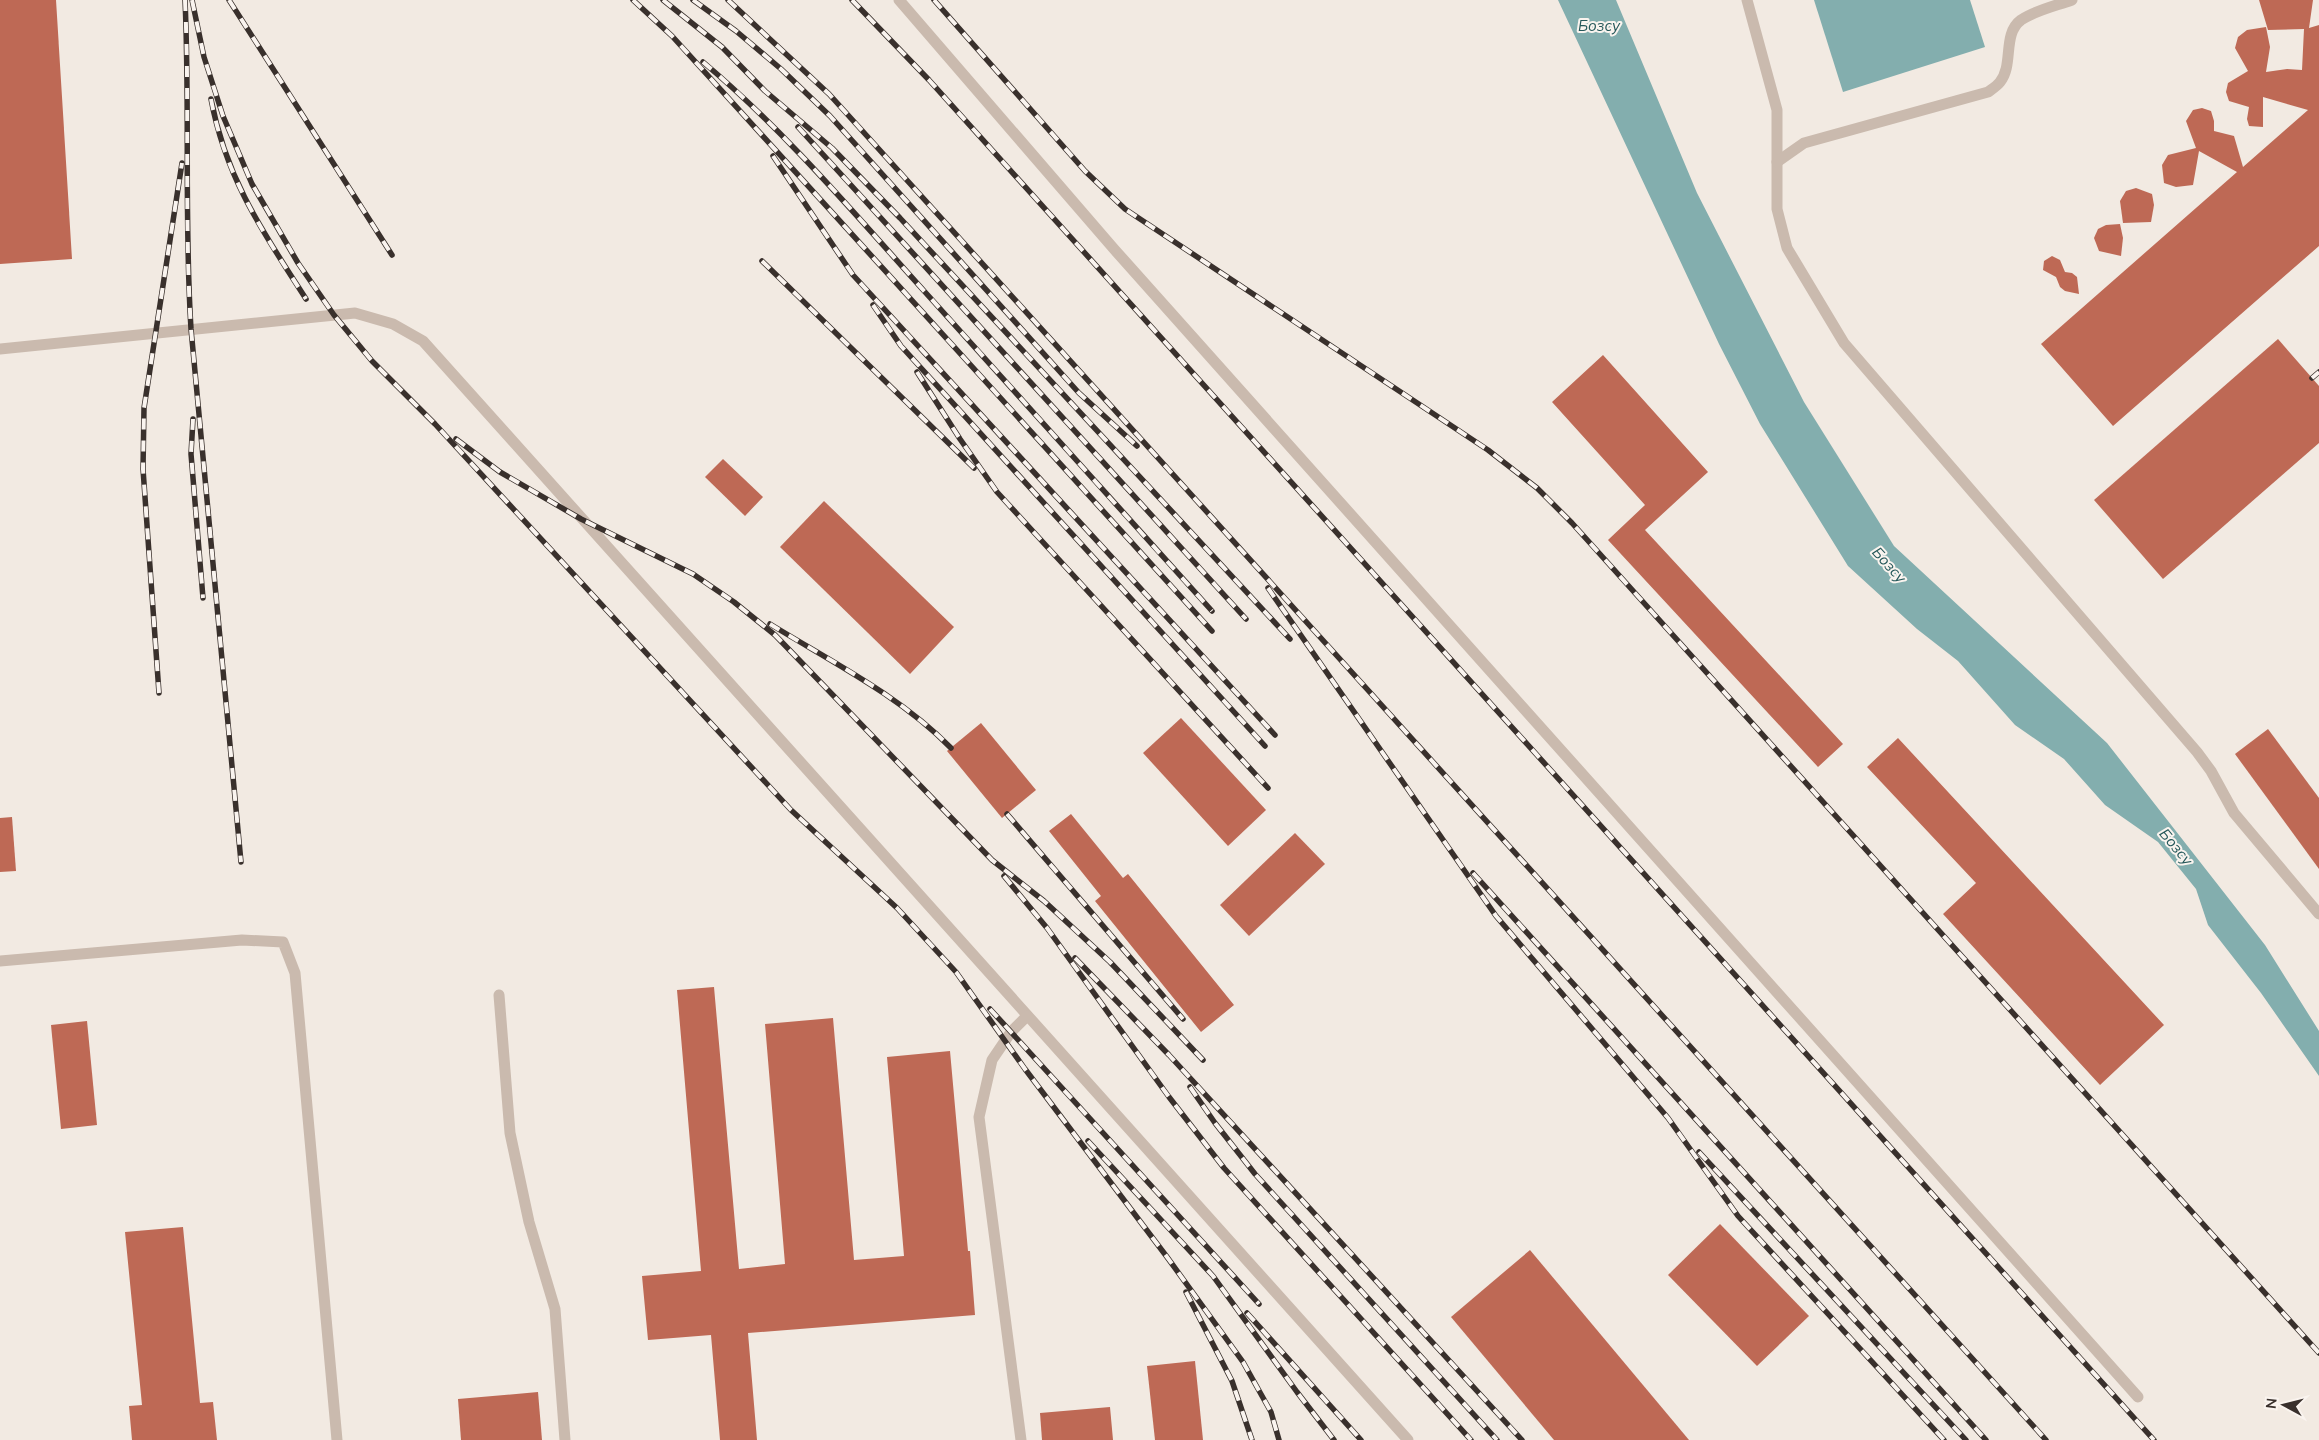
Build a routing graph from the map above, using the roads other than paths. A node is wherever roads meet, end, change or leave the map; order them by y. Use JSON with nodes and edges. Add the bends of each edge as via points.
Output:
{"nodes":[{"id":1,"x":899,"y":0,"type":"edge"},
{"id":2,"x":1747,"y":0,"type":"edge"},
{"id":3,"x":2072,"y":0,"type":"edge"},
{"id":4,"x":1777,"y":162,"type":"junction"},
{"id":5,"x":0,"y":349,"type":"edge"},
{"id":6,"x":2319,"y":914,"type":"edge"},
{"id":7,"x":0,"y":961,"type":"edge"},
{"id":8,"x":499,"y":995,"type":"dead end"},
{"id":9,"x":1027,"y":1016,"type":"junction"},
{"id":10,"x":2138,"y":1397,"type":"dead end"},
{"id":11,"x":337,"y":1440,"type":"edge"},
{"id":12,"x":565,"y":1440,"type":"edge"},
{"id":13,"x":1021,"y":1440,"type":"edge"},
{"id":14,"x":1408,"y":1440,"type":"edge"}],
"edges":[{"from":1,"to":10,"type":"lane","via":[[1114,249]]},
{"from":2,"to":4,"type":"lane","via":[[1777,110]]},
{"from":3,"to":4,"type":"lane","via":[[2019,21],[2011,33],[2008,62],[2001,82],[1988,92],[1804,143]]},
{"from":4,"to":6,"type":"lane","via":[[1777,209],[1787,248],[1844,343],[2197,752],[2234,813]]},
{"from":5,"to":9,"type":"lane","via":[[355,313],[393,324],[423,342]]},
{"from":7,"to":11,"type":"lane","via":[[242,940],[283,942],[295,973]]},
{"from":8,"to":12,"type":"lane","via":[[510,1133],[529,1222],[555,1309]]},
{"from":9,"to":13,"type":"lane","via":[[1011,1032],[992,1060],[979,1117]]},
{"from":9,"to":14,"type":"lane"}]}
